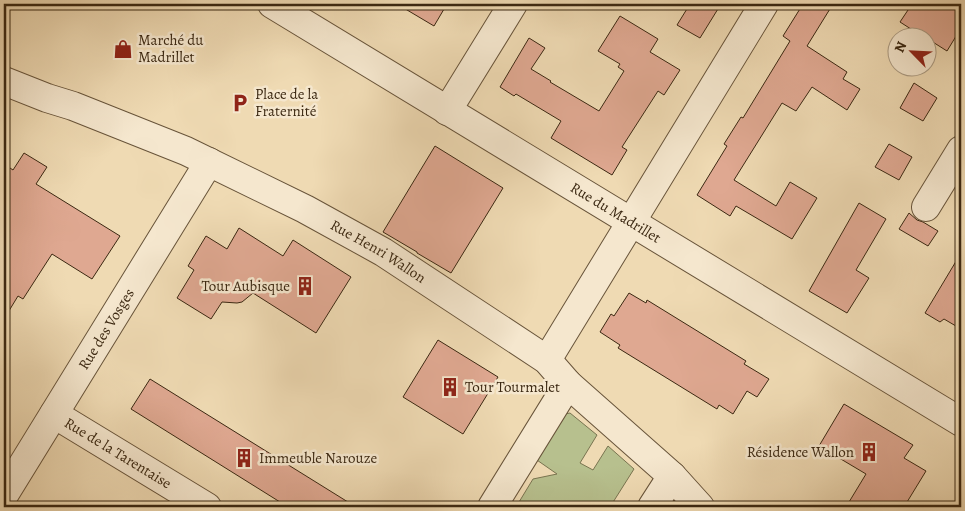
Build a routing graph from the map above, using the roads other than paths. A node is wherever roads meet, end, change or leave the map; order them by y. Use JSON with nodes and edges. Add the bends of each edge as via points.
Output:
{"nodes":[{"id":1,"x":272,"y":4,"type":"edge"},
{"id":2,"x":514,"y":4,"type":"edge"},
{"id":3,"x":764,"y":4,"type":"edge"},
{"id":4,"x":4,"y":81,"type":"edge"},
{"id":5,"x":447,"y":111,"type":"junction"},
{"id":6,"x":961,"y":150,"type":"edge"},
{"id":7,"x":209,"y":162,"type":"junction"},
{"id":8,"x":926,"y":207,"type":"dead end"},
{"id":9,"x":632,"y":222,"type":"junction"},
{"id":10,"x":547,"y":360,"type":"junction"},
{"id":11,"x":568,"y":384,"type":"junction"},
{"id":12,"x":54,"y":414,"type":"junction"},
{"id":13,"x":961,"y":422,"type":"edge"},
{"id":14,"x":672,"y":476,"type":"junction"},
{"id":15,"x":4,"y":495,"type":"edge"},
{"id":16,"x":207,"y":507,"type":"edge"},
{"id":17,"x":492,"y":507,"type":"edge"},
{"id":18,"x":652,"y":507,"type":"edge"},
{"id":19,"x":700,"y":507,"type":"edge"}],
"edges":[{"from":1,"to":5,"type":"street","name":"Rue du Madrillet"},
{"from":2,"to":5,"type":"street"},
{"from":3,"to":9,"type":"street"},
{"from":4,"to":7,"type":"street","name":"Rue Henri Wallon"},
{"from":5,"to":9,"type":"street","name":"Rue du Madrillet"},
{"from":6,"to":8,"type":"street"},
{"from":7,"to":10,"type":"street","name":"Rue Henri Wallon","via":[[383,252]]},
{"from":7,"to":12,"type":"street","name":"Rue des Vosges"},
{"from":9,"to":10,"type":"street"},
{"from":9,"to":13,"type":"street","name":"Rue du Madrillet"},
{"from":10,"to":11,"type":"street","name":"Rue Henri Wallon"},
{"from":11,"to":14,"type":"street","name":"Rue Henri Wallon"},
{"from":11,"to":17,"type":"street"},
{"from":12,"to":15,"type":"street","name":"Rue des Vosges"},
{"from":12,"to":16,"type":"street","name":"Rue de la Tarentaise"},
{"from":14,"to":18,"type":"street"},
{"from":14,"to":19,"type":"street","name":"Rue Henri Wallon"}]}
